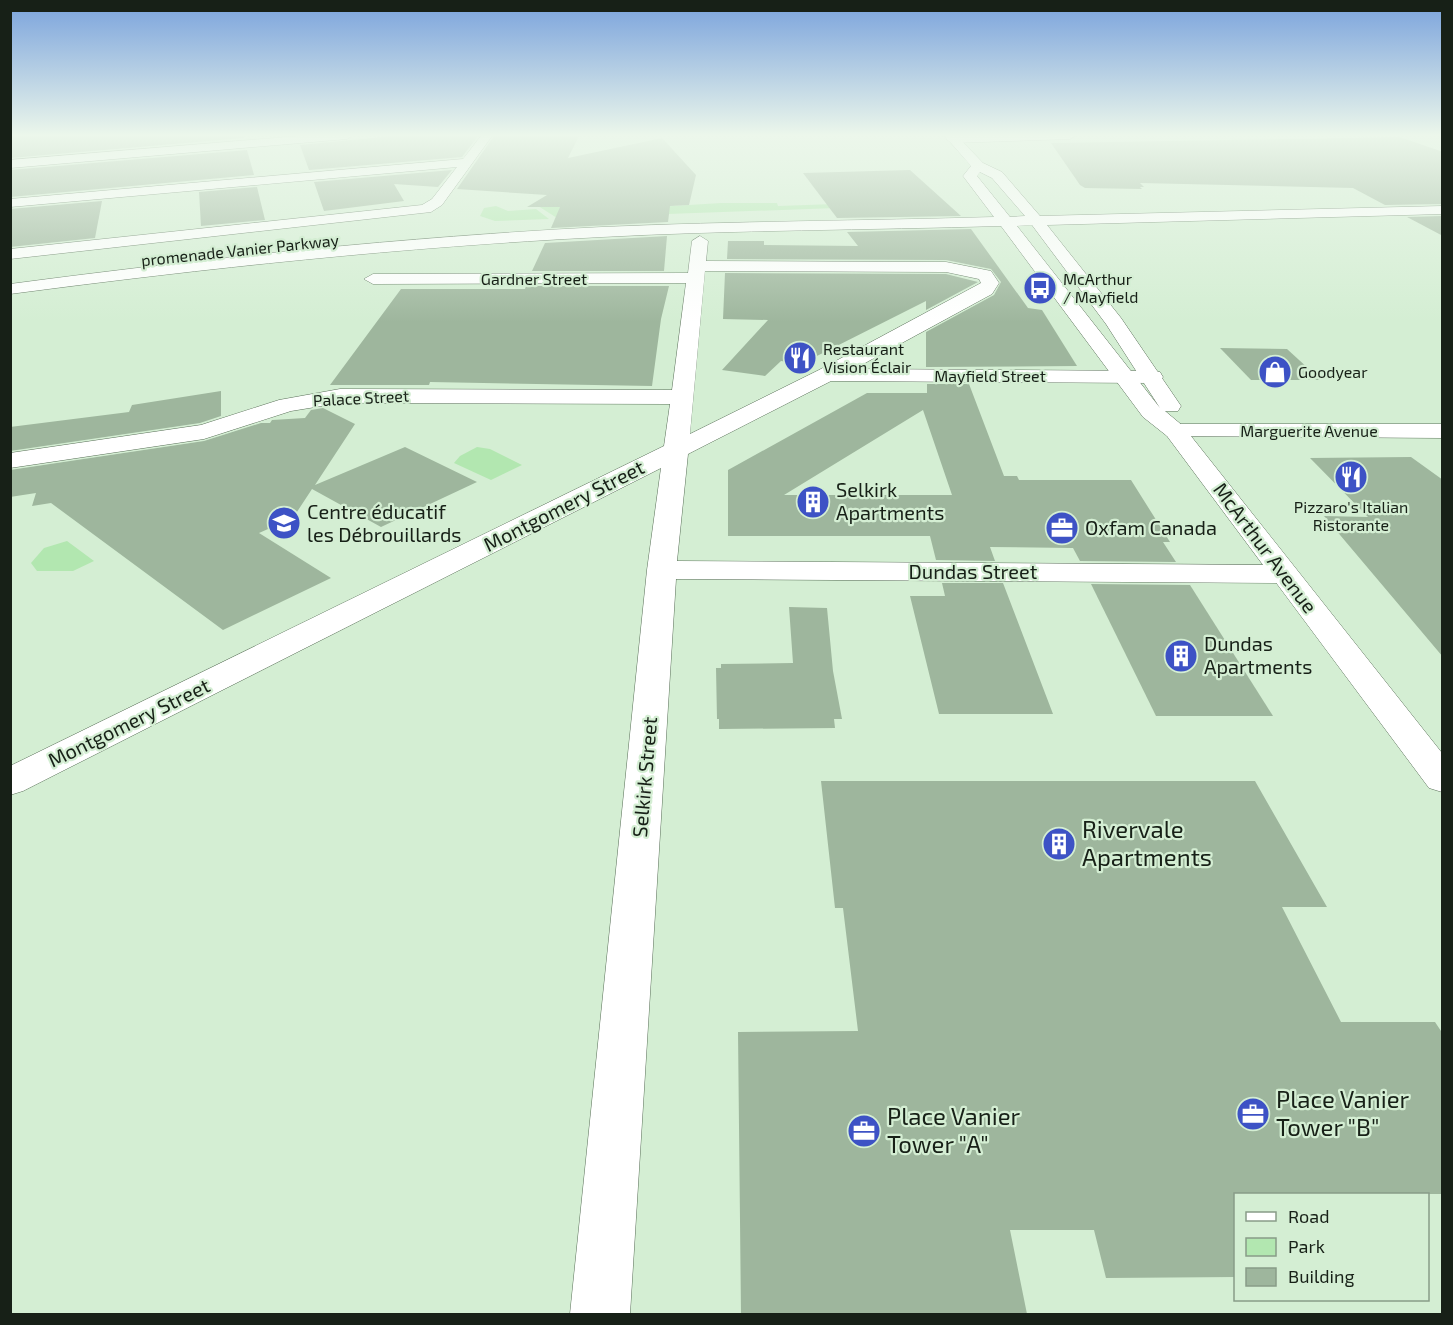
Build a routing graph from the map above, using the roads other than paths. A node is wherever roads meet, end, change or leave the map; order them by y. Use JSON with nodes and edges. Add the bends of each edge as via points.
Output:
{"nodes":[{"id":1,"x":68,"y":198,"type":"edge"},
{"id":2,"x":440,"y":198,"type":"edge"},
{"id":3,"x":986,"y":198,"type":"edge"},
{"id":4,"x":1018,"y":198,"type":"edge"},
{"id":5,"x":1029,"y":198,"type":"edge"},
{"id":6,"x":1039,"y":200,"type":"dead end"},
{"id":7,"x":1443,"y":201,"type":"edge"},
{"id":8,"x":10,"y":203,"type":"edge"},
{"id":9,"x":1073,"y":204,"type":"dead end"},
{"id":10,"x":941,"y":208,"type":"dead end"},
{"id":11,"x":1443,"y":210,"type":"edge"},
{"id":12,"x":1148,"y":212,"type":"junction"},
{"id":13,"x":918,"y":214,"type":"junction"},
{"id":14,"x":1002,"y":216,"type":"junction"},
{"id":15,"x":1030,"y":216,"type":"junction"},
{"id":16,"x":841,"y":225,"type":"junction"},
{"id":17,"x":700,"y":241,"type":"dead end"},
{"id":18,"x":1030,"y":251,"type":"junction"},
{"id":19,"x":10,"y":254,"type":"edge"},
{"id":20,"x":1063,"y":258,"type":"junction"},
{"id":21,"x":968,"y":270,"type":"joint"},
{"id":22,"x":697,"y":272,"type":"junction"},
{"id":23,"x":10,"y":275,"type":"edge"},
{"id":24,"x":373,"y":279,"type":"dead end"},
{"id":25,"x":10,"y":289,"type":"edge"},
{"id":26,"x":827,"y":375,"type":"junction"},
{"id":27,"x":1124,"y":377,"type":"junction"},
{"id":28,"x":1152,"y":377,"type":"junction"},
{"id":29,"x":682,"y":397,"type":"junction"},
{"id":30,"x":1175,"y":431,"type":"junction"},
{"id":31,"x":1443,"y":431,"type":"edge"},
{"id":32,"x":676,"y":450,"type":"junction"},
{"id":33,"x":10,"y":461,"type":"edge"},
{"id":34,"x":662,"y":570,"type":"junction"},
{"id":35,"x":1284,"y":574,"type":"junction"},
{"id":36,"x":1443,"y":779,"type":"edge"},
{"id":37,"x":10,"y":782,"type":"edge"},
{"id":38,"x":600,"y":1314,"type":"edge"}],
"edges":[{"from":1,"to":8,"type":"street"},
{"from":2,"to":19,"type":"street","via":[[432,207],[417,211]]},
{"from":3,"to":14,"type":"street","name":"McArthur Avenue"},
{"from":4,"to":15,"type":"street","name":"McArthur Avenue"},
{"from":5,"to":6,"type":"street"},
{"from":7,"to":12,"type":"street"},
{"from":9,"to":12,"type":"street"},
{"from":10,"to":13,"type":"street"},
{"from":11,"to":12,"type":"street"},
{"from":12,"to":15,"type":"street"},
{"from":12,"to":20,"type":"street","via":[[1071,227],[1065,232]]},
{"from":13,"to":14,"type":"street","name":"promenade Vanier Parkway"},
{"from":13,"to":23,"type":"street","name":"promenade Vanier Parkway","via":[[435,232]]},
{"from":14,"to":15,"type":"street"},
{"from":14,"to":16,"type":"street"},
{"from":14,"to":18,"type":"street","name":"McArthur Avenue"},
{"from":15,"to":20,"type":"street","name":"McArthur Avenue"},
{"from":16,"to":18,"type":"street","via":[[967,230],[997,236]]},
{"from":16,"to":25,"type":"street","via":[[638,231],[401,245],[191,265]]},
{"from":17,"to":22,"type":"street","name":"Selkirk Street"},
{"from":18,"to":27,"type":"street","name":"McArthur Avenue"},
{"from":20,"to":28,"type":"street","name":"McArthur Avenue"},
{"from":21,"to":22,"type":"street","name":"Gardner Street","via":[[934,267]]},
{"from":21,"to":26,"type":"street","name":"Montgomery Street","via":[[985,275],[989,286]]},
{"from":22,"to":24,"type":"street","name":"Gardner Street"},
{"from":22,"to":29,"type":"street","name":"Selkirk Street"},
{"from":26,"to":27,"type":"street","name":"Mayfield Street"},
{"from":26,"to":32,"type":"street","name":"Montgomery Street"},
{"from":27,"to":28,"type":"street","name":"Mayfield Street"},
{"from":27,"to":30,"type":"street","name":"McArthur Avenue","via":[[1151,412]]},
{"from":28,"to":30,"type":"street","name":"McArthur Avenue","via":[[1174,413]]},
{"from":29,"to":32,"type":"street","name":"Selkirk Street"},
{"from":29,"to":33,"type":"street","name":"Palace Street","via":[[340,396],[287,405],[204,432]]},
{"from":30,"to":31,"type":"street","name":"Marguerite Avenue"},
{"from":30,"to":35,"type":"street","name":"McArthur Avenue"},
{"from":32,"to":34,"type":"street","name":"Selkirk Street"},
{"from":32,"to":37,"type":"street","name":"Montgomery Street"},
{"from":34,"to":35,"type":"street","name":"Dundas Street"},
{"from":34,"to":38,"type":"street","name":"Selkirk Street"},
{"from":35,"to":36,"type":"street","name":"McArthur Avenue"}]}
